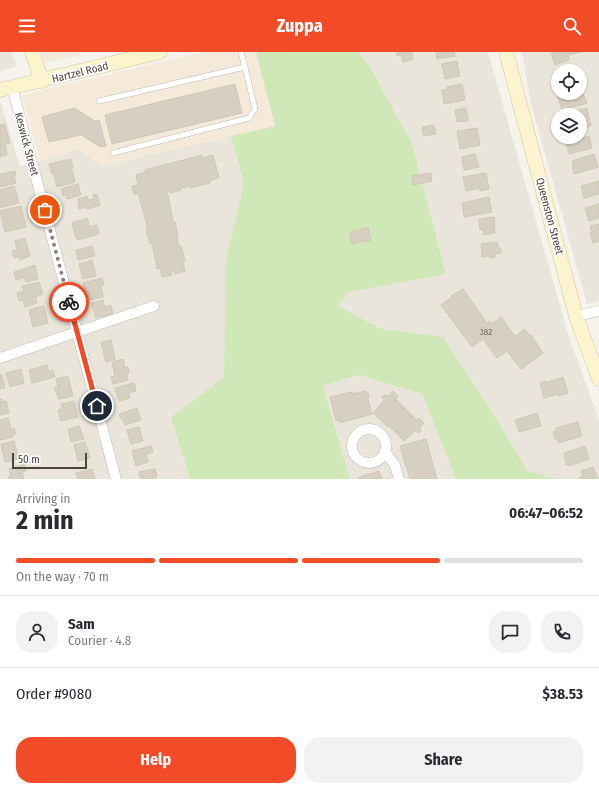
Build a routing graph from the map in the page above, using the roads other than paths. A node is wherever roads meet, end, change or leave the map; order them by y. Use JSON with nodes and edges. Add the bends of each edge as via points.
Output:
{"nodes":[{"id":1,"x":32,"y":52,"type":"edge"},
{"id":2,"x":160,"y":52,"type":"edge"},
{"id":3,"x":241,"y":52,"type":"edge"},
{"id":4,"x":506,"y":52,"type":"edge"},
{"id":5,"x":245,"y":67,"type":"junction"},
{"id":6,"x":42,"y":81,"type":"junction"},
{"id":7,"x":6,"y":89,"type":"edge"},
{"id":8,"x":99,"y":101,"type":"dead end"},
{"id":9,"x":113,"y":153,"type":"dead end"},
{"id":10,"x":154,"y":306,"type":"dead end"},
{"id":11,"x":599,"y":311,"type":"edge"},
{"id":12,"x":576,"y":316,"type":"junction"},
{"id":13,"x":77,"y":333,"type":"junction"},
{"id":14,"x":0,"y":358,"type":"edge"},
{"id":15,"x":599,"y":379,"type":"edge"},
{"id":16,"x":385,"y":452,"type":"dead end"},
{"id":17,"x":116,"y":479,"type":"edge"},
{"id":18,"x":399,"y":479,"type":"edge"}],
"edges":[{"from":1,"to":6,"type":"main road"},
{"from":2,"to":6,"type":"main road","name":"Hartzel Road"},
{"from":3,"to":5,"type":"lane"},
{"from":4,"to":12,"type":"main road","name":"Queenston Street"},
{"from":5,"to":8,"type":"lane"},
{"from":5,"to":9,"type":"lane","via":[[256,109],[248,118]]},
{"from":6,"to":7,"type":"main road","name":"Hartzel Road"},
{"from":7,"to":13,"type":"street","name":"Keswick Street"},
{"from":10,"to":13,"type":"street"},
{"from":11,"to":12,"type":"street"},
{"from":12,"to":15,"type":"main road","name":"Queenston Street"},
{"from":13,"to":14,"type":"street"},
{"from":13,"to":17,"type":"street","name":"Keswick Street"},
{"from":16,"to":18,"type":"street","via":[[395,465]]}]}
